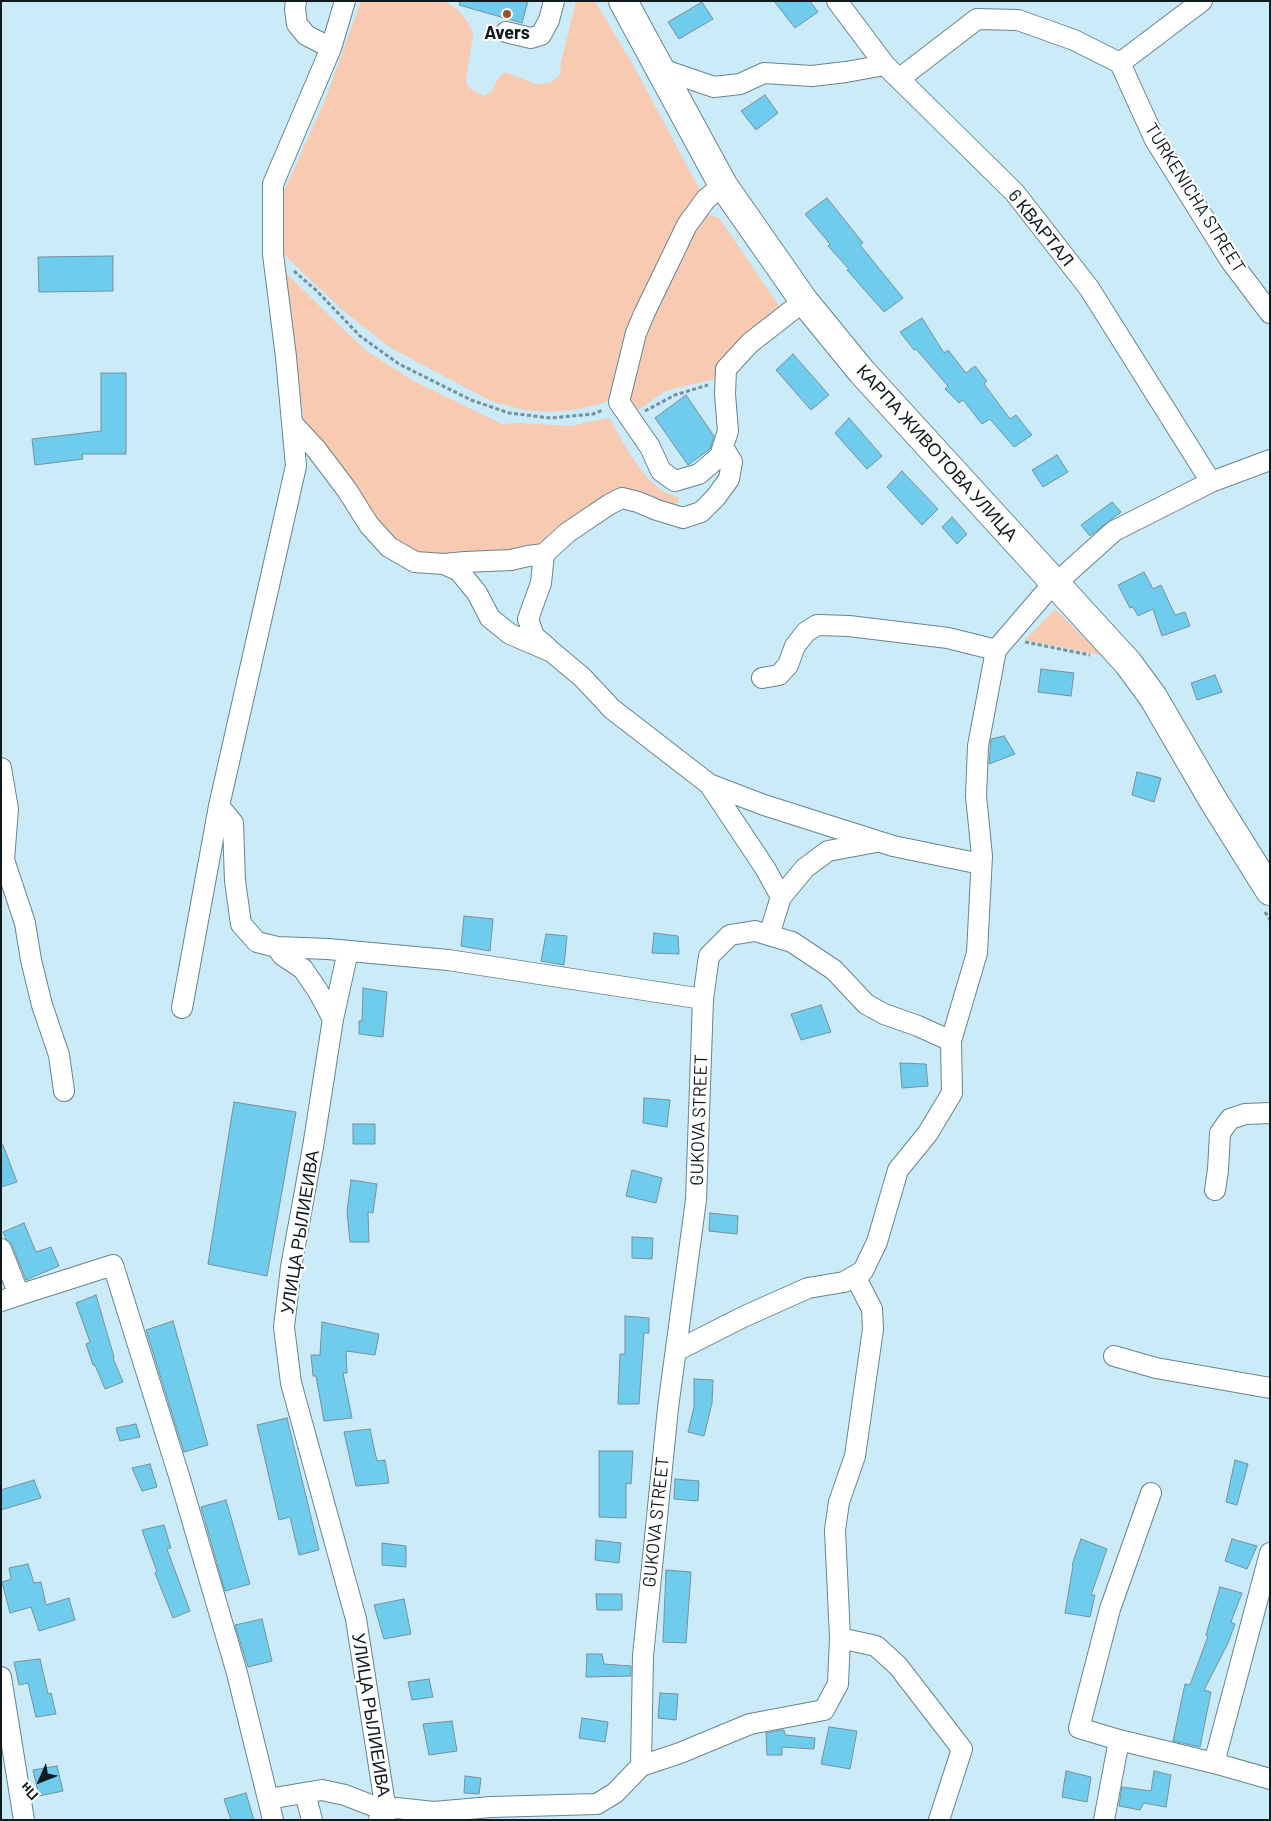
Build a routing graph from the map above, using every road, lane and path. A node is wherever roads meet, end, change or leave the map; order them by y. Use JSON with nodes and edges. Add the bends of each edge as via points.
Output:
{"nodes":[{"id":1,"x":296,"y":1,"type":"edge"},
{"id":2,"x":345,"y":1,"type":"edge"},
{"id":3,"x":554,"y":1,"type":"edge"},
{"id":4,"x":623,"y":1,"type":"edge"},
{"id":5,"x":837,"y":1,"type":"edge"},
{"id":6,"x":1202,"y":1,"type":"edge"},
{"id":7,"x":506,"y":32,"type":"dead end"},
{"id":8,"x":331,"y":48,"type":"junction"},
{"id":9,"x":1120,"y":63,"type":"junction"},
{"id":10,"x":885,"y":65,"type":"junction"},
{"id":11,"x":661,"y":70,"type":"junction"},
{"id":12,"x":899,"y":79,"type":"junction"},
{"id":13,"x":723,"y":184,"type":"junction"},
{"id":14,"x":273,"y":254,"type":"junction"},
{"id":15,"x":804,"y":300,"type":"junction"},
{"id":16,"x":1270,"y":313,"type":"edge"},
{"id":17,"x":725,"y":382,"type":"junction"},
{"id":18,"x":619,"y":402,"type":"junction"},
{"id":19,"x":632,"y":420,"type":"junction"},
{"id":20,"x":292,"y":423,"type":"junction"},
{"id":21,"x":723,"y":448,"type":"junction"},
{"id":22,"x":1270,"y":460,"type":"edge"},
{"id":23,"x":1211,"y":482,"type":"junction"},
{"id":24,"x":544,"y":554,"type":"junction"},
{"id":25,"x":444,"y":564,"type":"junction"},
{"id":26,"x":1055,"y":584,"type":"junction"},
{"id":27,"x":1012,"y":632,"type":"junction"},
{"id":28,"x":996,"y":650,"type":"junction"},
{"id":29,"x":552,"y":652,"type":"junction"},
{"id":30,"x":1096,"y":656,"type":"dead end"},
{"id":31,"x":762,"y":678,"type":"dead end"},
{"id":32,"x":1,"y":768,"type":"edge"},
{"id":33,"x":709,"y":784,"type":"junction"},
{"id":34,"x":219,"y":806,"type":"junction"},
{"id":35,"x":878,"y":841,"type":"junction"},
{"id":36,"x":981,"y":864,"type":"junction"},
{"id":37,"x":1270,"y":891,"type":"edge"},
{"id":38,"x":781,"y":897,"type":"junction"},
{"id":39,"x":769,"y":935,"type":"junction"},
{"id":40,"x":277,"y":948,"type":"junction"},
{"id":41,"x":348,"y":951,"type":"junction"},
{"id":42,"x":703,"y":999,"type":"junction"},
{"id":43,"x":182,"y":1008,"type":"dead end"},
{"id":44,"x":334,"y":1019,"type":"junction"},
{"id":45,"x":951,"y":1041,"type":"junction"},
{"id":46,"x":64,"y":1092,"type":"dead end"},
{"id":47,"x":1270,"y":1113,"type":"edge"},
{"id":48,"x":1215,"y":1190,"type":"dead end"},
{"id":49,"x":1,"y":1249,"type":"edge"},
{"id":50,"x":855,"y":1276,"type":"junction"},
{"id":51,"x":10,"y":1298,"type":"edge"},
{"id":52,"x":676,"y":1351,"type":"junction"},
{"id":53,"x":1114,"y":1356,"type":"dead end"},
{"id":54,"x":1270,"y":1388,"type":"edge"},
{"id":55,"x":1151,"y":1493,"type":"dead end"},
{"id":56,"x":1270,"y":1554,"type":"edge"},
{"id":57,"x":840,"y":1638,"type":"junction"},
{"id":58,"x":1,"y":1677,"type":"edge"},
{"id":59,"x":1119,"y":1740,"type":"junction"},
{"id":60,"x":1214,"y":1763,"type":"junction"},
{"id":61,"x":641,"y":1766,"type":"junction"},
{"id":62,"x":1270,"y":1779,"type":"edge"},
{"id":63,"x":305,"y":1793,"type":"junction"},
{"id":64,"x":268,"y":1799,"type":"junction"},
{"id":65,"x":383,"y":1815,"type":"edge"},
{"id":66,"x":24,"y":1820,"type":"edge"},
{"id":67,"x":273,"y":1820,"type":"edge"},
{"id":68,"x":312,"y":1820,"type":"edge"},
{"id":69,"x":939,"y":1820,"type":"edge"},
{"id":70,"x":1104,"y":1820,"type":"edge"}],
"edges":[{"from":1,"to":8,"type":"street","via":[[297,24],[306,35]]},
{"from":2,"to":8,"type":"street"},
{"from":3,"to":7,"type":"street","via":[[541,35],[531,38]]},
{"from":4,"to":11,"type":"main road","name":"КАРПА ЖИВОТОВА УЛИЦА"},
{"from":5,"to":10,"type":"street","name":"6 КВАРТАЛ"},
{"from":6,"to":9,"type":"street"},
{"from":8,"to":14,"type":"street","via":[[273,184]]},
{"from":9,"to":12,"type":"street","via":[[1074,40],[1018,20],[977,19]]},
{"from":9,"to":16,"type":"street","name":"TURKENICHA STREET","via":[[1155,140],[1230,260]]},
{"from":10,"to":11,"type":"street","via":[[812,76],[764,73],[740,84],[714,87]]},
{"from":10,"to":12,"type":"street","name":"6 КВАРТАЛ"},
{"from":11,"to":13,"type":"main road","name":"КАРПА ЖИВОТОВА УЛИЦА"},
{"from":12,"to":23,"type":"street","name":"6 КВАРТАЛ","via":[[1015,193],[1090,288]]},
{"from":13,"to":15,"type":"main road","name":"КАРПА ЖИВОТОВА УЛИЦА"},
{"from":13,"to":18,"type":"street","via":[[706,199],[687,225],[636,333]]},
{"from":14,"to":18,"type":"path","via":[[318,291],[360,336],[399,364],[471,400],[509,413],[551,418],[593,414]]},
{"from":14,"to":20,"type":"street"},
{"from":15,"to":17,"type":"street","via":[[750,344],[726,369]]},
{"from":15,"to":26,"type":"main road","name":"КАРПА ЖИВОТОВА УЛИЦА","via":[[862,372]]},
{"from":17,"to":19,"type":"path","via":[[675,395]]},
{"from":17,"to":21,"type":"street","via":[[728,431]]},
{"from":18,"to":19,"type":"street"},
{"from":19,"to":21,"type":"street","via":[[661,471],[675,481],[699,474],[720,456]]},
{"from":20,"to":25,"type":"street","via":[[316,449],[369,525],[389,547],[415,562]]},
{"from":20,"to":34,"type":"street","via":[[296,466]]},
{"from":21,"to":24,"type":"street","via":[[732,462],[729,479],[701,512],[683,518],[622,498],[567,533]]},
{"from":22,"to":23,"type":"street"},
{"from":23,"to":26,"type":"street","via":[[1114,531]]},
{"from":24,"to":25,"type":"street","via":[[511,560]]},
{"from":24,"to":29,"type":"street","via":[[540,583],[528,619],[534,636]]},
{"from":25,"to":29,"type":"street","via":[[459,571],[477,593],[490,618],[510,634]]},
{"from":26,"to":27,"type":"street"},
{"from":26,"to":37,"type":"main road","name":"КАРПА ЖИВОТОВА УЛИЦА","via":[[1128,663],[1153,697]]},
{"from":27,"to":28,"type":"street"},
{"from":27,"to":30,"type":"path","via":[[1024,642]]},
{"from":28,"to":31,"type":"street","via":[[948,638],[817,625],[806,632],[795,646],[788,665],[779,675]]},
{"from":28,"to":36,"type":"street","via":[[978,746],[976,796]]},
{"from":29,"to":33,"type":"street","via":[[582,677],[612,709]]},
{"from":32,"to":46,"type":"street","via":[[8,809],[4,860],[25,923],[42,1005],[59,1055]]},
{"from":33,"to":35,"type":"street"},
{"from":33,"to":38,"type":"street"},
{"from":34,"to":40,"type":"street","via":[[233,823],[235,881],[241,924],[257,942]]},
{"from":34,"to":43,"type":"street"},
{"from":35,"to":36,"type":"street"},
{"from":35,"to":38,"type":"street","via":[[828,851],[805,868]]},
{"from":36,"to":45,"type":"street","via":[[977,953]]},
{"from":38,"to":39,"type":"street"},
{"from":39,"to":42,"type":"street","name":"GUKOVA STREET","via":[[755,931],[730,935],[710,956]]},
{"from":39,"to":45,"type":"street","name":"GUKOVA STREET","via":[[792,942],[834,970],[866,1004]]},
{"from":40,"to":41,"type":"street"},
{"from":40,"to":44,"type":"street","via":[[303,970]]},
{"from":41,"to":42,"type":"street","via":[[448,960]]},
{"from":41,"to":44,"type":"street","name":"УЛИЦА РЫЛИЕИВА"},
{"from":42,"to":52,"type":"street","name":"GUKOVA STREET","via":[[696,1200]]},
{"from":44,"to":65,"type":"street","name":"УЛИЦА РЫЛИЕИВА","via":[[291,1267],[284,1327],[291,1383],[356,1619]]},
{"from":45,"to":50,"type":"street","via":[[952,1093],[928,1133],[898,1170],[877,1242],[863,1271]]},
{"from":47,"to":48,"type":"street","via":[[1245,1114],[1230,1119],[1220,1132]]},
{"from":49,"to":51,"type":"street"},
{"from":50,"to":52,"type":"street","via":[[844,1282],[808,1288]]},
{"from":50,"to":57,"type":"street","via":[[872,1309],[873,1329],[855,1456],[839,1502],[835,1530]]},
{"from":51,"to":64,"type":"street","via":[[113,1265],[234,1664]]},
{"from":52,"to":61,"type":"street","name":"GUKOVA STREET","via":[[643,1656]]},
{"from":53,"to":54,"type":"street","via":[[1156,1368]]},
{"from":55,"to":59,"type":"street","via":[[1110,1610],[1079,1728]]},
{"from":56,"to":60,"type":"street"},
{"from":57,"to":61,"type":"street","via":[[838,1684],[824,1710],[750,1724]]},
{"from":57,"to":69,"type":"street","via":[[876,1646],[898,1666],[962,1750]]},
{"from":58,"to":66,"type":"street"},
{"from":59,"to":60,"type":"street"},
{"from":59,"to":70,"type":"street"},
{"from":60,"to":62,"type":"street"},
{"from":61,"to":65,"type":"street","via":[[615,1793],[596,1804],[434,1812],[396,1808]]},
{"from":63,"to":64,"type":"street","name":"УЛИЦА РЫЛИЕИВА"},
{"from":63,"to":65,"type":"street","name":"УЛИЦА РЫЛИЕИВА","via":[[322,1790],[338,1793]]},
{"from":63,"to":68,"type":"street"},
{"from":64,"to":67,"type":"street"}]}
